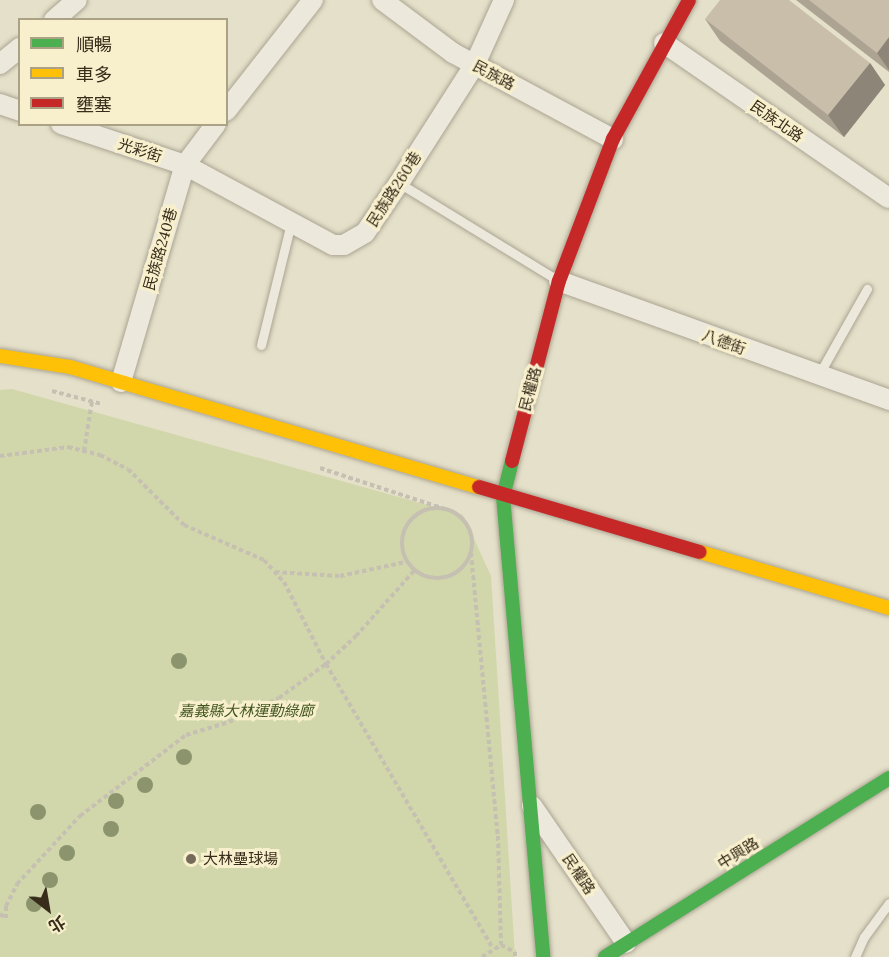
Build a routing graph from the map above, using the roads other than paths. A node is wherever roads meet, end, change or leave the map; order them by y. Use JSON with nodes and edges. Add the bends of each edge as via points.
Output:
{"nodes":[{"id":1,"x":77,"y":0,"type":"edge"},
{"id":2,"x":313,"y":0,"type":"edge"},
{"id":3,"x":382,"y":0,"type":"edge"},
{"id":4,"x":504,"y":0,"type":"edge"},
{"id":5,"x":689,"y":0,"type":"edge"},
{"id":6,"x":56,"y":18,"type":"edge"},
{"id":7,"x":664,"y":44,"type":"junction"},
{"id":8,"x":18,"y":50,"type":"edge"},
{"id":9,"x":0,"y":64,"type":"edge"},
{"id":10,"x":475,"y":64,"type":"junction"},
{"id":11,"x":0,"y":104,"type":"edge"},
{"id":12,"x":228,"y":108,"type":"edge"},
{"id":13,"x":18,"y":110,"type":"edge"},
{"id":14,"x":67,"y":126,"type":"edge"},
{"id":15,"x":214,"y":126,"type":"edge"},
{"id":16,"x":613,"y":139,"type":"junction"},
{"id":17,"x":184,"y":165,"type":"junction"},
{"id":18,"x":399,"y":183,"type":"junction"},
{"id":19,"x":889,"y":198,"type":"edge"},
{"id":20,"x":291,"y":223,"type":"junction"},
{"id":21,"x":559,"y":281,"type":"junction"},
{"id":22,"x":867,"y":289,"type":"dead end"},
{"id":23,"x":261,"y":345,"type":"dead end"},
{"id":24,"x":0,"y":356,"type":"edge"},
{"id":25,"x":818,"y":376,"type":"junction"},
{"id":26,"x":121,"y":382,"type":"junction"},
{"id":27,"x":889,"y":400,"type":"edge"},
{"id":28,"x":503,"y":496,"type":"junction"},
{"id":29,"x":889,"y":608,"type":"edge"},
{"id":30,"x":889,"y":778,"type":"edge"},
{"id":31,"x":532,"y":806,"type":"junction"},
{"id":32,"x":889,"y":903,"type":"edge"},
{"id":33,"x":626,"y":943,"type":"junction"},
{"id":34,"x":543,"y":957,"type":"edge"},
{"id":35,"x":605,"y":957,"type":"edge"},
{"id":36,"x":855,"y":957,"type":"edge"}],
"edges":[{"from":1,"to":6,"type":"street"},
{"from":2,"to":12,"type":"street"},
{"from":3,"to":10,"type":"street","name":"民族路","via":[[453,53]]},
{"from":4,"to":10,"type":"street","name":"民族路260巷"},
{"from":5,"to":7,"type":"street","name":"民權路"},
{"from":7,"to":16,"type":"street","name":"民權路"},
{"from":7,"to":19,"type":"street","name":"民族北路"},
{"from":8,"to":9,"type":"street"},
{"from":10,"to":16,"type":"street","name":"民族路"},
{"from":10,"to":18,"type":"street","name":"民族路260巷"},
{"from":11,"to":13,"type":"street"},
{"from":14,"to":17,"type":"street","name":"光彩街"},
{"from":15,"to":17,"type":"street","name":"民族路240巷"},
{"from":16,"to":21,"type":"street","name":"民權路"},
{"from":17,"to":20,"type":"street","name":"民族路260巷"},
{"from":17,"to":26,"type":"street","name":"民族路240巷"},
{"from":18,"to":20,"type":"street","name":"民族路260巷","via":[[365,234],[354,242],[333,245]]},
{"from":18,"to":21,"type":"lane"},
{"from":20,"to":23,"type":"lane"},
{"from":21,"to":25,"type":"street","name":"八德街"},
{"from":21,"to":28,"type":"street","name":"民權路"},
{"from":22,"to":25,"type":"lane"},
{"from":24,"to":26,"type":"street","via":[[70,367]]},
{"from":25,"to":27,"type":"street","name":"八德街"},
{"from":26,"to":28,"type":"street"},
{"from":28,"to":29,"type":"street"},
{"from":28,"to":31,"type":"street","name":"民權路"},
{"from":30,"to":33,"type":"street","name":"中興路"},
{"from":31,"to":33,"type":"street","name":"民權路"},
{"from":31,"to":34,"type":"street","name":"民權路"},
{"from":32,"to":36,"type":"lane","via":[[864,937]]},
{"from":33,"to":35,"type":"street","name":"中興路"}]}
